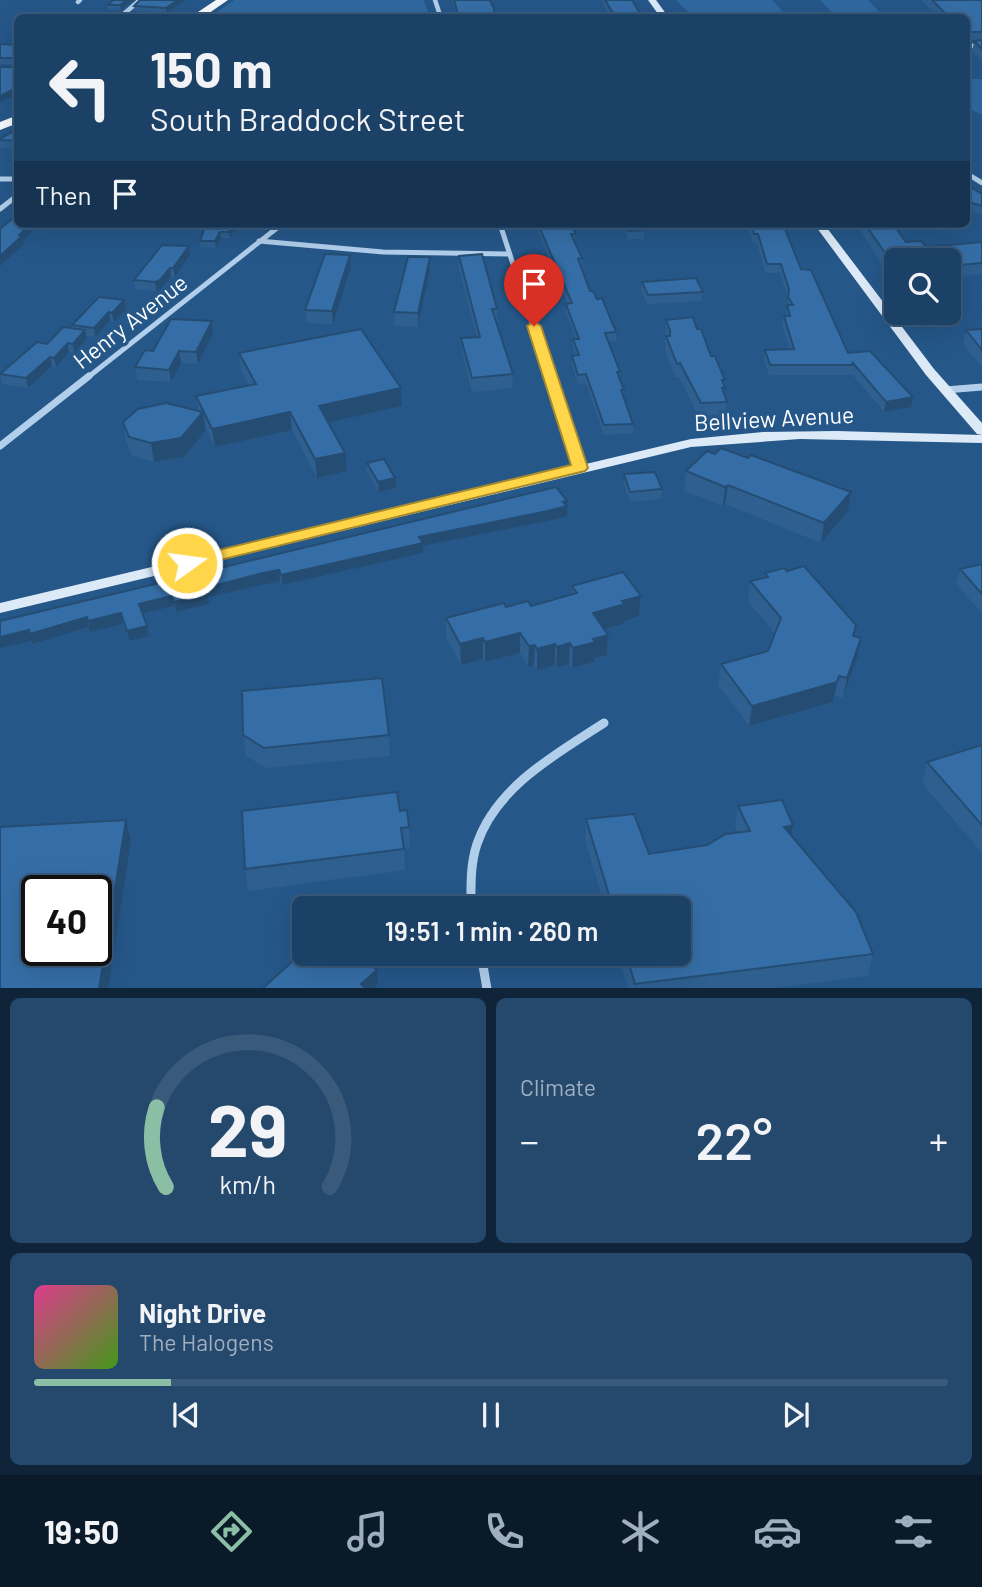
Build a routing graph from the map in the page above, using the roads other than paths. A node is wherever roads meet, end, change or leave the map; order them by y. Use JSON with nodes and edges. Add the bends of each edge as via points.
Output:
{"nodes":[{"id":1,"x":140,"y":0,"type":"edge"},
{"id":2,"x":223,"y":0,"type":"edge"},
{"id":3,"x":124,"y":14,"type":"edge"},
{"id":4,"x":200,"y":14,"type":"edge"},
{"id":5,"x":14,"y":198,"type":"edge"},
{"id":6,"x":0,"y":209,"type":"edge"},
{"id":7,"x":277,"y":228,"type":"edge"},
{"id":8,"x":501,"y":228,"type":"edge"},
{"id":9,"x":822,"y":228,"type":"edge"},
{"id":10,"x":259,"y":241,"type":"junction"},
{"id":11,"x":508,"y":254,"type":"junction"},
{"id":12,"x":982,"y":387,"type":"edge"},
{"id":13,"x":945,"y":390,"type":"junction"},
{"id":14,"x":982,"y":431,"type":"edge"},
{"id":15,"x":982,"y":439,"type":"edge"},
{"id":16,"x":0,"y":446,"type":"edge"},
{"id":17,"x":580,"y":468,"type":"junction"},
{"id":18,"x":0,"y":608,"type":"edge"},
{"id":19,"x":604,"y":723,"type":"dead end"},
{"id":20,"x":471,"y":896,"type":"edge"},
{"id":21,"x":483,"y":966,"type":"edge"},
{"id":22,"x":487,"y":988,"type":"edge"}],
"edges":[{"from":1,"to":3,"type":"street"},
{"from":2,"to":4,"type":"main road"},
{"from":5,"to":6,"type":"street"},
{"from":7,"to":10,"type":"street","name":"Henry Avenue"},
{"from":8,"to":11,"type":"street"},
{"from":9,"to":13,"type":"street"},
{"from":10,"to":11,"type":"street","via":[[326,250]]},
{"from":10,"to":16,"type":"street","name":"Henry Avenue"},
{"from":11,"to":17,"type":"street"},
{"from":12,"to":13,"type":"street"},
{"from":13,"to":14,"type":"street"},
{"from":15,"to":17,"type":"street","name":"Bellview Avenue","via":[[736,437]]},
{"from":17,"to":18,"type":"street","name":"Bellview Avenue"},
{"from":19,"to":20,"type":"street","via":[[533,770],[496,806],[477,842]]},
{"from":21,"to":22,"type":"street"}]}
